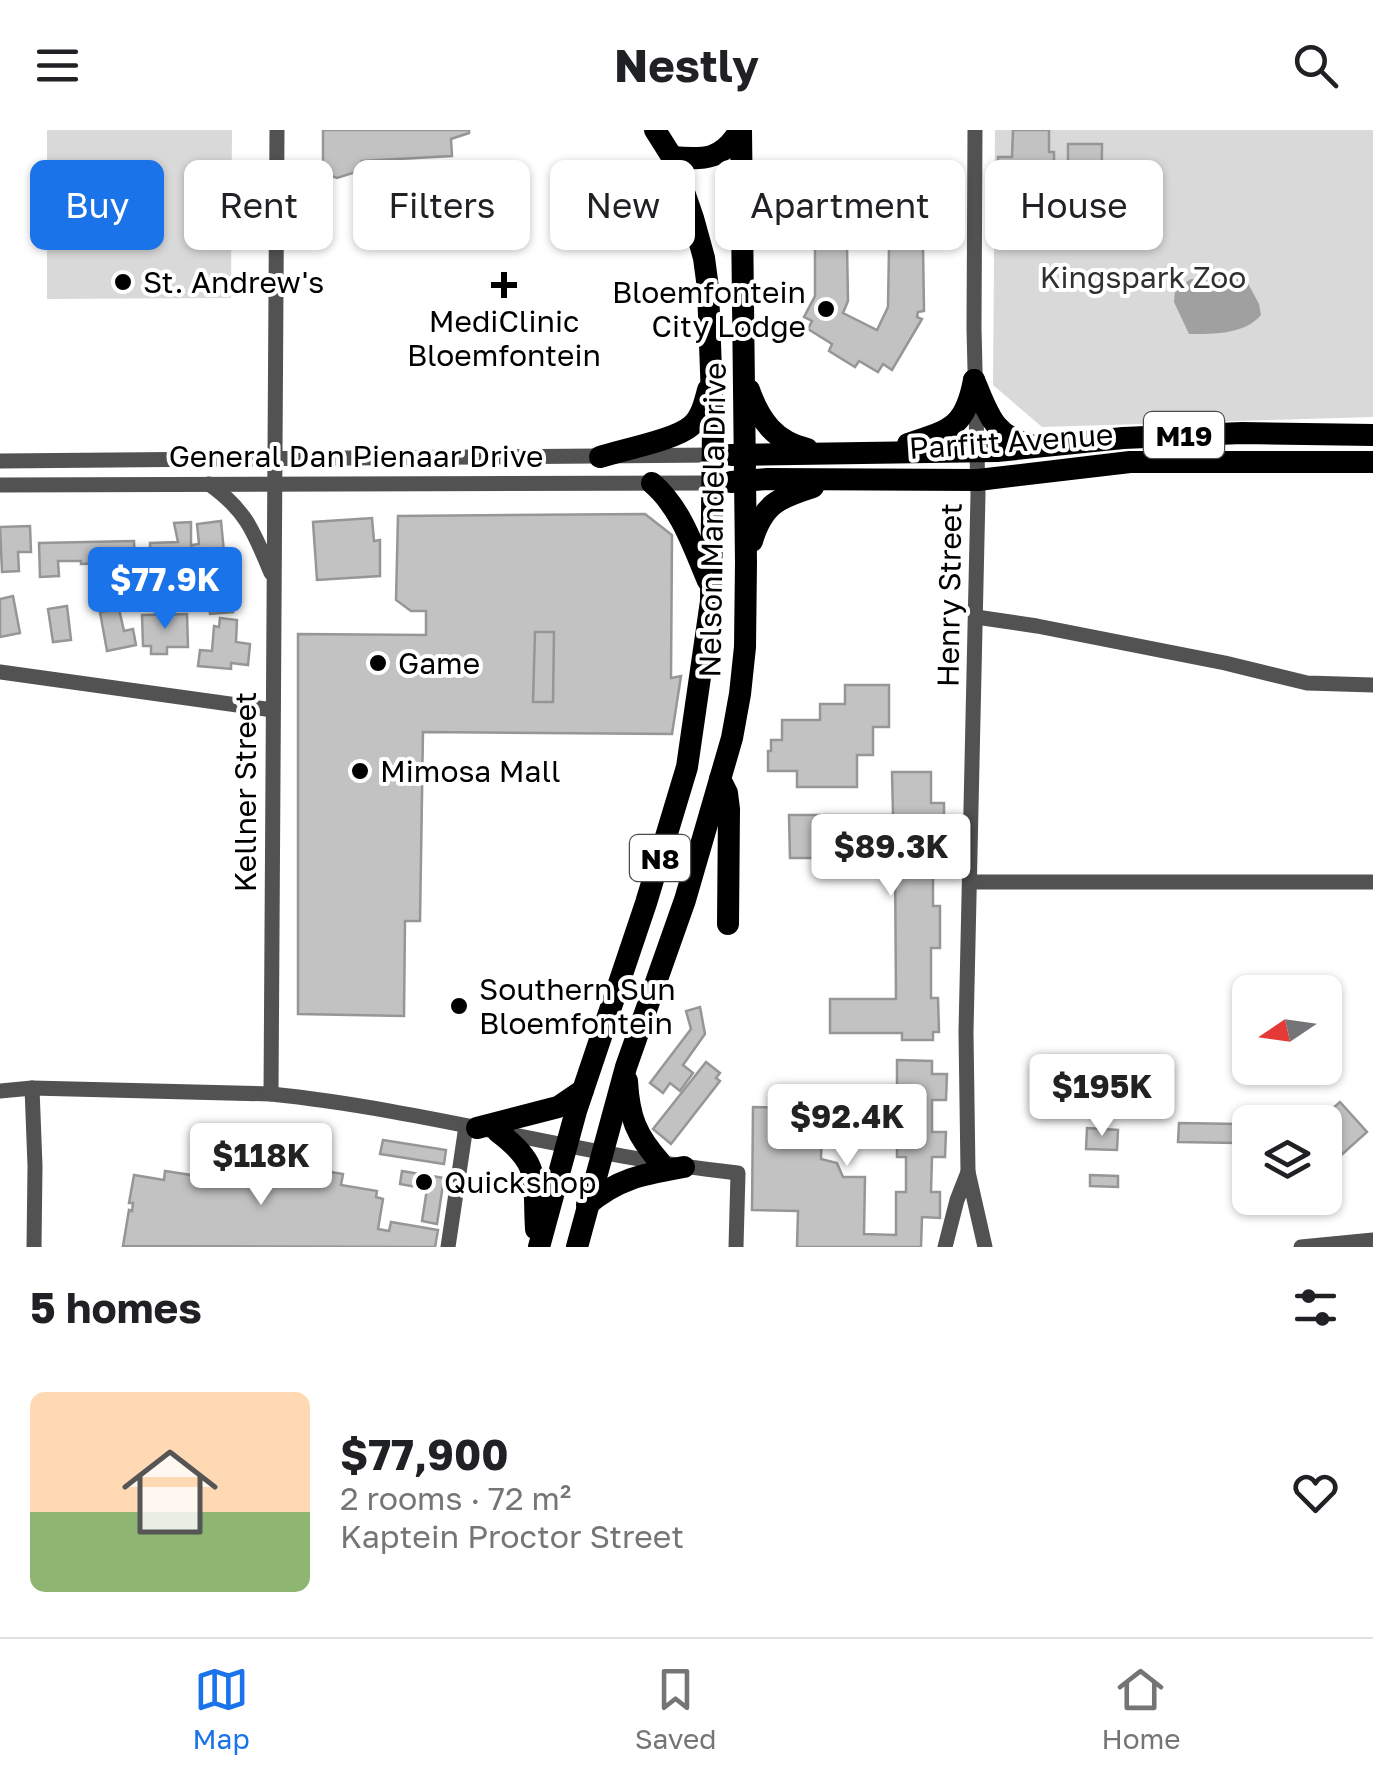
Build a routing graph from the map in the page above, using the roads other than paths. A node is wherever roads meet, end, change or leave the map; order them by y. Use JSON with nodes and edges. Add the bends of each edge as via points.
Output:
{"nodes":[{"id":1,"x":277,"y":130,"type":"edge"},
{"id":2,"x":655,"y":130,"type":"edge"},
{"id":3,"x":741,"y":130,"type":"edge"},
{"id":4,"x":974,"y":130,"type":"edge"},
{"id":5,"x":672,"y":157,"type":"junction"},
{"id":6,"x":712,"y":374,"type":"junction"},
{"id":7,"x":745,"y":379,"type":"junction"},
{"id":8,"x":974,"y":380,"type":"junction"},
{"id":9,"x":1242,"y":432,"type":"junction"},
{"id":10,"x":1373,"y":434,"type":"edge"},
{"id":11,"x":1042,"y":447,"type":"junction"},
{"id":12,"x":976,"y":451,"type":"junction"},
{"id":13,"x":830,"y":454,"type":"junction"},
{"id":14,"x":878,"y":454,"type":"junction"},
{"id":15,"x":746,"y":455,"type":"junction"},
{"id":16,"x":713,"y":456,"type":"junction"},
{"id":17,"x":600,"y":457,"type":"junction"},
{"id":18,"x":491,"y":458,"type":"junction"},
{"id":19,"x":275,"y":460,"type":"junction"},
{"id":20,"x":0,"y":461,"type":"edge"},
{"id":21,"x":1364,"y":462,"type":"edge"},
{"id":22,"x":746,"y":480,"type":"junction"},
{"id":23,"x":836,"y":480,"type":"junction"},
{"id":24,"x":978,"y":480,"type":"junction"},
{"id":25,"x":0,"y":482,"type":"edge"},
{"id":26,"x":275,"y":482,"type":"junction"},
{"id":27,"x":581,"y":483,"type":"junction"},
{"id":28,"x":652,"y":483,"type":"junction"},
{"id":29,"x":713,"y":483,"type":"junction"},
{"id":30,"x":209,"y":484,"type":"junction"},
{"id":31,"x":746,"y":562,"type":"junction"},
{"id":32,"x":274,"y":581,"type":"junction"},
{"id":33,"x":711,"y":588,"type":"junction"},
{"id":34,"x":976,"y":618,"type":"junction"},
{"id":35,"x":0,"y":672,"type":"edge"},
{"id":36,"x":1373,"y":685,"type":"edge"},
{"id":37,"x":273,"y":710,"type":"junction"},
{"id":38,"x":720,"y":779,"type":"junction"},
{"id":39,"x":970,"y":882,"type":"junction"},
{"id":40,"x":1373,"y":882,"type":"edge"},
{"id":41,"x":728,"y":924,"type":"dead end"},
{"id":42,"x":626,"y":1067,"type":"junction"},
{"id":43,"x":32,"y":1088,"type":"junction"},
{"id":44,"x":583,"y":1090,"type":"junction"},
{"id":45,"x":0,"y":1091,"type":"edge"},
{"id":46,"x":271,"y":1094,"type":"junction"},
{"id":47,"x":480,"y":1129,"type":"junction"},
{"id":48,"x":566,"y":1145,"type":"junction"},
{"id":49,"x":602,"y":1152,"type":"junction"},
{"id":50,"x":660,"y":1162,"type":"junction"},
{"id":51,"x":684,"y":1167,"type":"junction"},
{"id":52,"x":968,"y":1172,"type":"junction"},
{"id":53,"x":587,"y":1205,"type":"junction"},
{"id":54,"x":1373,"y":1240,"type":"edge"},
{"id":55,"x":34,"y":1247,"type":"edge"},
{"id":56,"x":448,"y":1247,"type":"edge"},
{"id":57,"x":538,"y":1247,"type":"edge"},
{"id":58,"x":577,"y":1247,"type":"edge"},
{"id":59,"x":736,"y":1247,"type":"edge"},
{"id":60,"x":945,"y":1247,"type":"edge"},
{"id":61,"x":986,"y":1247,"type":"edge"},
{"id":62,"x":1301,"y":1247,"type":"edge"}],
"edges":[{"from":1,"to":19,"type":"street","name":"Kellner Street"},
{"from":2,"to":5,"type":"highway","number":"N8"},
{"from":3,"to":5,"type":"highway","via":[[717,155]]},
{"from":3,"to":7,"type":"highway","name":"Nelson Mandela Drive","number":"N8"},
{"from":4,"to":8,"type":"street","name":"Henry Street"},
{"from":5,"to":6,"type":"highway","number":"N8","via":[[704,258]]},
{"from":6,"to":16,"type":"highway","number":"N8"},
{"from":6,"to":17,"type":"highway","via":[[691,426]]},
{"from":7,"to":13,"type":"highway","via":[[758,414],[778,437]]},
{"from":7,"to":15,"type":"highway","name":"Nelson Mandela Drive","number":"N8"},
{"from":8,"to":11,"type":"highway","via":[[996,427]]},
{"from":8,"to":12,"type":"street","name":"Henry Street"},
{"from":8,"to":14,"type":"highway","via":[[970,402],[951,429]]},
{"from":9,"to":10,"type":"highway","name":"Parfitt Avenue","number":"M19"},
{"from":9,"to":11,"type":"highway","name":"Parfitt Avenue","number":"M19"},
{"from":9,"to":21,"type":"highway","via":[[1334,442]]},
{"from":11,"to":12,"type":"highway","name":"Parfitt Avenue","number":"M19"},
{"from":12,"to":14,"type":"highway","name":"Parfitt Avenue","number":"M19"},
{"from":12,"to":24,"type":"street","name":"Henry Street"},
{"from":13,"to":14,"type":"highway","name":"Parfitt Avenue","number":"M19"},
{"from":13,"to":15,"type":"highway","name":"Parfitt Avenue","number":"M19"},
{"from":15,"to":16,"type":"highway","name":"Parfitt Avenue","number":"M19"},
{"from":15,"to":22,"type":"highway","name":"Nelson Mandela Drive","number":"N8"},
{"from":16,"to":17,"type":"street","name":"General Dan Pienaar Drive"},
{"from":16,"to":29,"type":"highway","name":"Nelson Mandela Drive","number":"N8"},
{"from":17,"to":18,"type":"street","name":"General Dan Pienaar Drive"},
{"from":18,"to":19,"type":"street","name":"General Dan Pienaar Drive"},
{"from":18,"to":27,"type":"street","via":[[503,472]]},
{"from":19,"to":20,"type":"street","name":"General Dan Pienaar Drive"},
{"from":19,"to":26,"type":"street","name":"Kellner Street"},
{"from":21,"to":24,"type":"highway","name":"Parfitt Avenue","number":"M19","via":[[1130,462]]},
{"from":22,"to":23,"type":"highway","name":"Parfitt Avenue","number":"M19"},
{"from":22,"to":29,"type":"highway","name":"Parfitt Avenue","number":"M19"},
{"from":22,"to":31,"type":"highway","name":"Nelson Mandela Drive","number":"N8"},
{"from":23,"to":24,"type":"highway","name":"Parfitt Avenue","number":"M19"},
{"from":23,"to":31,"type":"highway","via":[[774,502],[760,519]]},
{"from":24,"to":34,"type":"street","name":"Henry Street"},
{"from":25,"to":30,"type":"street","name":"General Dan Pienaar Drive"},
{"from":26,"to":27,"type":"street","name":"General Dan Pienaar Drive"},
{"from":26,"to":30,"type":"street","name":"General Dan Pienaar Drive"},
{"from":26,"to":32,"type":"street","name":"Kellner Street"},
{"from":27,"to":28,"type":"street","name":"General Dan Pienaar Drive"},
{"from":28,"to":29,"type":"street","name":"General Dan Pienaar Drive"},
{"from":28,"to":33,"type":"highway","via":[[676,510]]},
{"from":29,"to":33,"type":"highway","name":"Nelson Mandela Drive","number":"N8"},
{"from":30,"to":32,"type":"street","via":[[245,516]]},
{"from":31,"to":38,"type":"highway","name":"Nelson Mandela Drive","number":"N8","via":[[740,694]]},
{"from":32,"to":37,"type":"street","name":"Kellner Street"},
{"from":33,"to":44,"type":"highway","name":"Nelson Mandela Drive","number":"N8","via":[[687,767]]},
{"from":34,"to":36,"type":"street","via":[[1307,683]]},
{"from":34,"to":39,"type":"street","name":"Henry Street"},
{"from":35,"to":37,"type":"street"},
{"from":37,"to":46,"type":"street","name":"Kellner Street"},
{"from":38,"to":41,"type":"highway","via":[[729,809]]},
{"from":38,"to":42,"type":"highway","name":"Nelson Mandela Drive","number":"N8"},
{"from":39,"to":40,"type":"street"},
{"from":39,"to":52,"type":"street","name":"Henry Street"},
{"from":42,"to":49,"type":"highway","name":"Nelson Mandela Drive","number":"N8"},
{"from":42,"to":50,"type":"highway","via":[[634,1127]]},
{"from":43,"to":45,"type":"street"},
{"from":43,"to":46,"type":"street"},
{"from":43,"to":55,"type":"street"},
{"from":44,"to":47,"type":"highway","via":[[558,1107]]},
{"from":44,"to":48,"type":"highway","name":"Nelson Mandela Drive","number":"N8"},
{"from":46,"to":47,"type":"street"},
{"from":47,"to":48,"type":"street"},
{"from":47,"to":56,"type":"street"},
{"from":47,"to":57,"type":"highway","via":[[518,1146],[530,1166]]},
{"from":48,"to":49,"type":"street"},
{"from":48,"to":57,"type":"highway","name":"Nelson Mandela Drive","number":"N8"},
{"from":49,"to":50,"type":"street"},
{"from":49,"to":53,"type":"highway","name":"Nelson Mandela Drive","number":"N8"},
{"from":50,"to":51,"type":"street"},
{"from":51,"to":53,"type":"highway","via":[[629,1178]]},
{"from":51,"to":59,"type":"street","via":[[738,1172]]},
{"from":52,"to":60,"type":"street"},
{"from":52,"to":61,"type":"street"},
{"from":53,"to":58,"type":"highway","name":"Nelson Mandela Drive","number":"N8"},
{"from":54,"to":62,"type":"street"}]}
